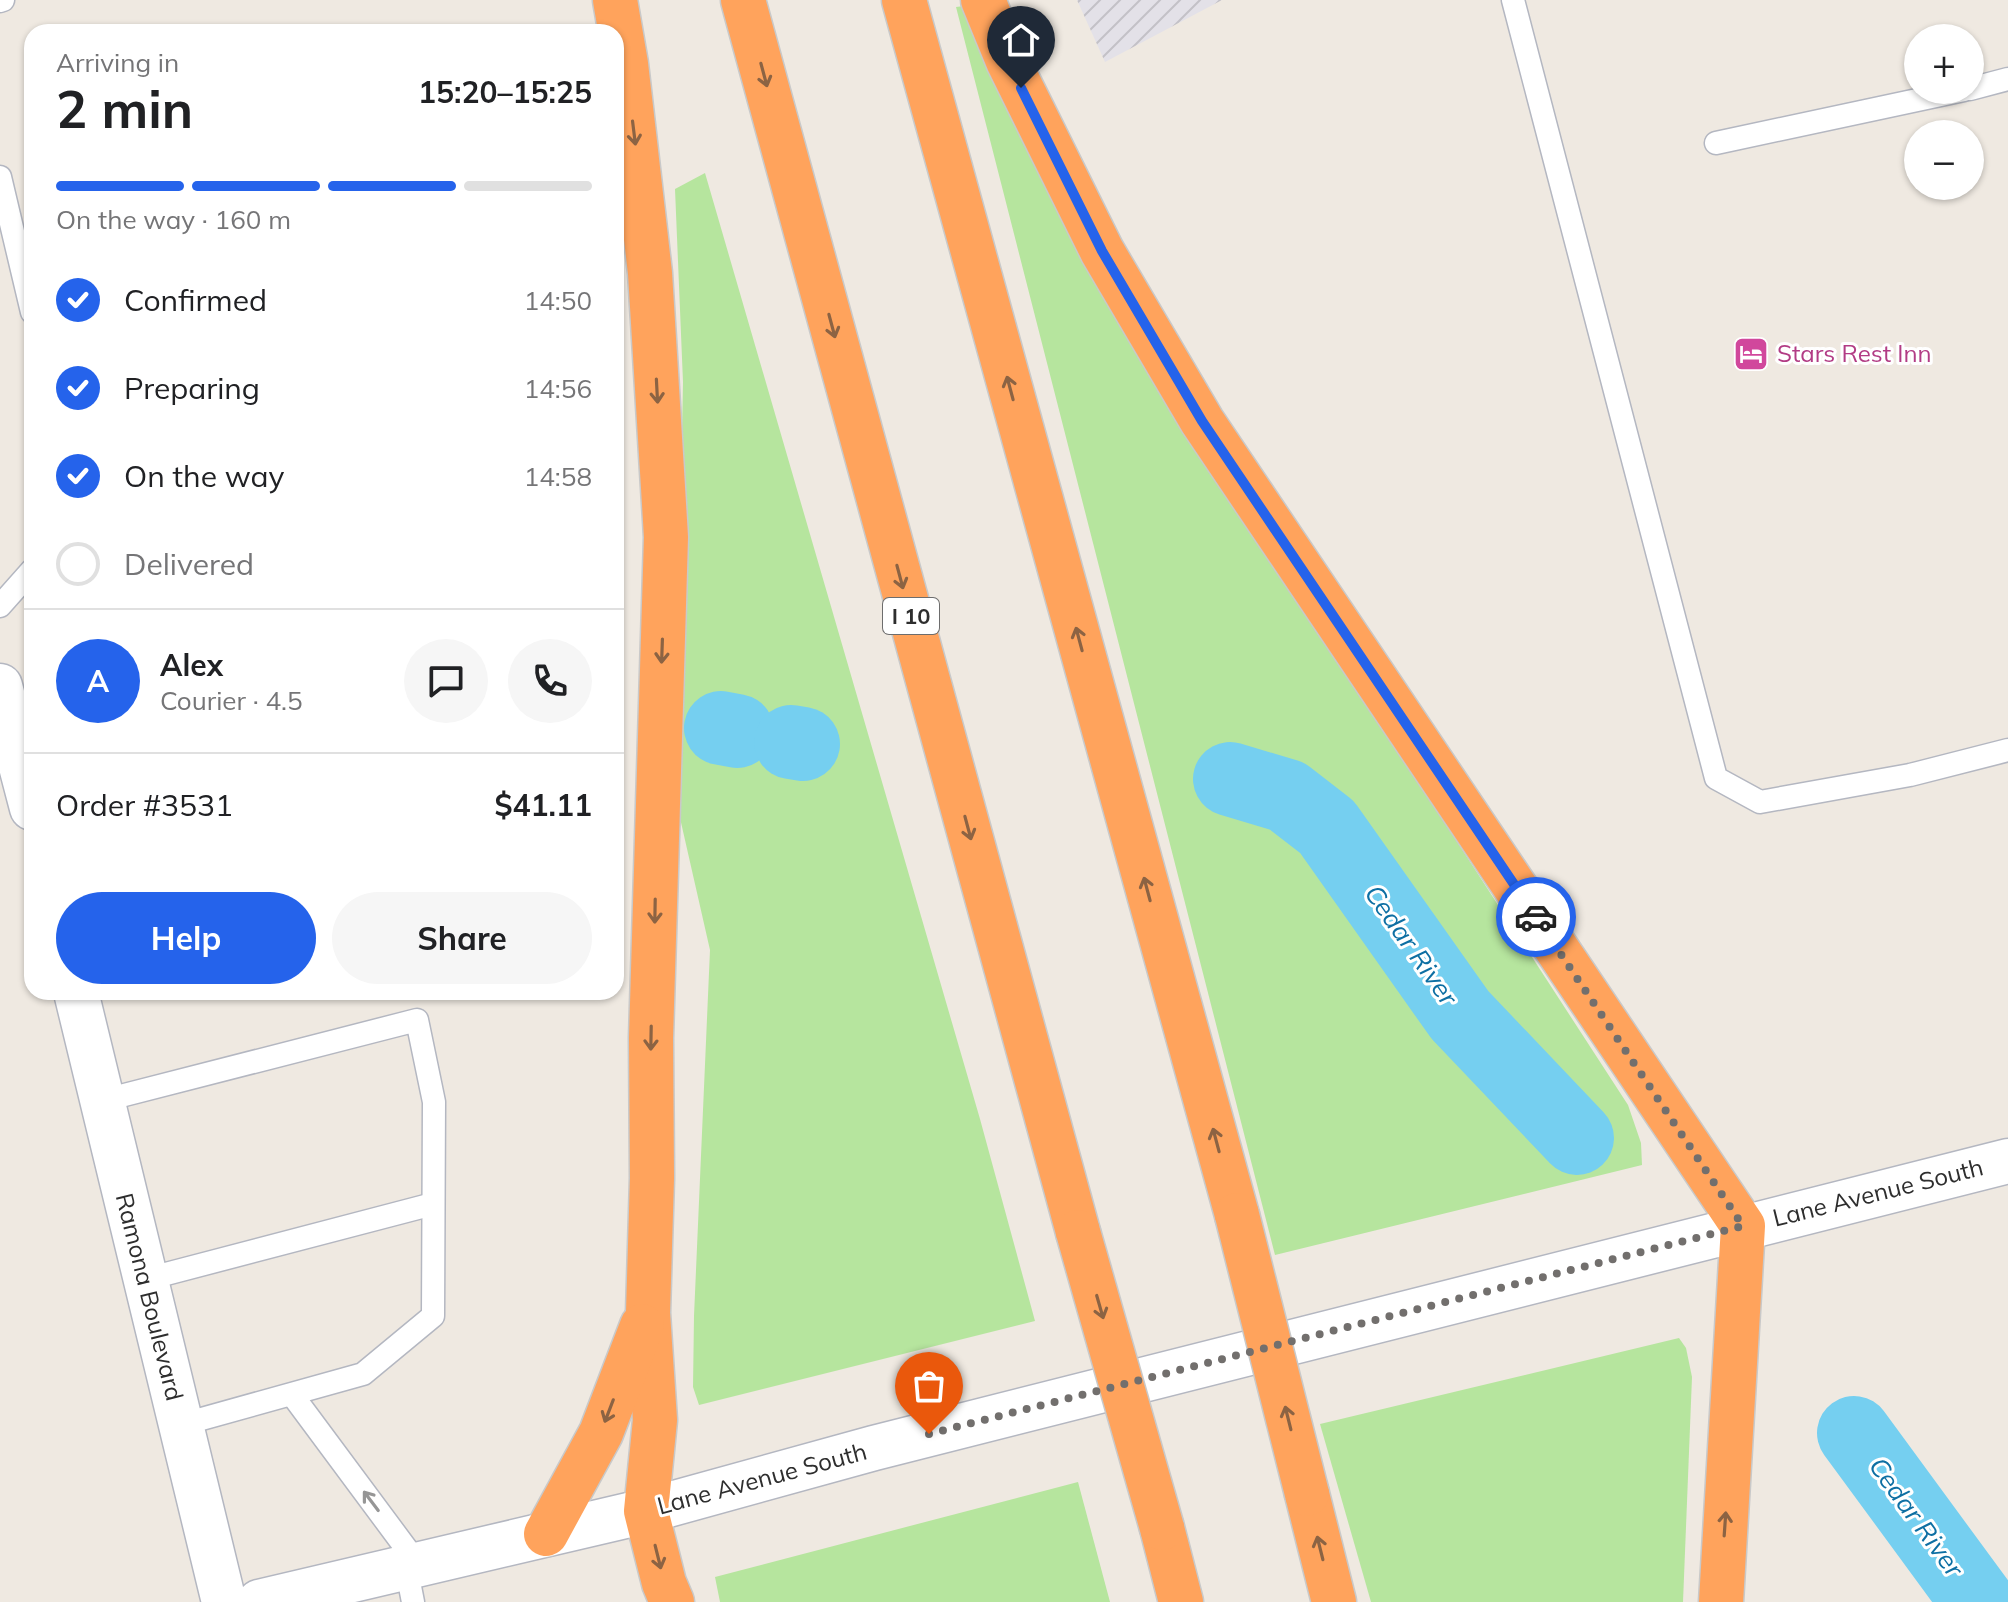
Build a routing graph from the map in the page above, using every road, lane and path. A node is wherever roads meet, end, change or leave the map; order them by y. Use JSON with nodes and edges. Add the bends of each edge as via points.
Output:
{"nodes":[{"id":1,"x":615,"y":0,"type":"edge"},
{"id":2,"x":743,"y":0,"type":"edge"},
{"id":3,"x":904,"y":0,"type":"edge"},
{"id":4,"x":983,"y":0,"type":"edge"},
{"id":5,"x":1513,"y":0,"type":"edge"},
{"id":6,"x":619,"y":24,"type":"edge"},
{"id":7,"x":624,"y":52,"type":"edge"},
{"id":8,"x":2008,"y":79,"type":"edge"},
{"id":9,"x":1984,"y":85,"type":"edge"},
{"id":10,"x":1904,"y":103,"type":"edge"},
{"id":11,"x":1716,"y":143,"type":"dead end"},
{"id":12,"x":0,"y":177,"type":"edge"},
{"id":13,"x":24,"y":278,"type":"edge"},
{"id":14,"x":24,"y":579,"type":"edge"},
{"id":15,"x":0,"y":606,"type":"edge"},
{"id":16,"x":0,"y":687,"type":"edge"},
{"id":17,"x":2008,"y":750,"type":"edge"},
{"id":18,"x":24,"y":778,"type":"edge"},
{"id":19,"x":78,"y":1000,"type":"edge"},
{"id":20,"x":101,"y":1101,"type":"junction"},
{"id":21,"x":2008,"y":1161,"type":"edge"},
{"id":22,"x":433,"y":1204,"type":"junction"},
{"id":23,"x":1743,"y":1226,"type":"junction"},
{"id":24,"x":143,"y":1280,"type":"junction"},
{"id":25,"x":648,"y":1313,"type":"junction"},
{"id":26,"x":293,"y":1396,"type":"junction"},
{"id":27,"x":180,"y":1425,"type":"junction"},
{"id":28,"x":646,"y":1511,"type":"junction"},
{"id":29,"x":546,"y":1534,"type":"junction"},
{"id":30,"x":412,"y":1577,"type":"edge"},
{"id":31,"x":224,"y":1602,"type":"edge"},
{"id":32,"x":259,"y":1602,"type":"edge"},
{"id":33,"x":672,"y":1602,"type":"edge"},
{"id":34,"x":1181,"y":1602,"type":"edge"},
{"id":35,"x":1334,"y":1602,"type":"edge"},
{"id":36,"x":1721,"y":1602,"type":"edge"}],
"edges":[{"from":1,"to":6,"type":"highway","one_way":true},
{"from":2,"to":34,"type":"highway","number":"I 10","one_way":true,"bridge":true},
{"from":35,"to":3,"type":"highway","one_way":true,"bridge":true,"via":[[1237,1215]]},
{"from":4,"to":23,"type":"highway","via":[[1102,251],[1202,421]]},
{"from":5,"to":17,"type":"lane","via":[[1716,778],[1760,802],[1910,775]]},
{"from":7,"to":25,"type":"highway","one_way":true,"via":[[650,273],[666,537]]},
{"from":8,"to":9,"type":"lane"},
{"from":10,"to":11,"type":"lane"},
{"from":12,"to":13,"type":"lane"},
{"from":14,"to":15,"type":"lane"},
{"from":16,"to":18,"type":"main road"},
{"from":19,"to":20,"type":"main road","name":"Ramona Boulevard"},
{"from":20,"to":22,"type":"lane","via":[[417,1020],[434,1102]]},
{"from":20,"to":24,"type":"main road","name":"Ramona Boulevard"},
{"from":21,"to":23,"type":"main road","name":"Lane Avenue South"},
{"from":22,"to":24,"type":"lane"},
{"from":22,"to":26,"type":"lane","via":[[433,1316],[363,1374]]},
{"from":23,"to":28,"type":"main road","name":"Lane Avenue South"},
{"from":36,"to":23,"type":"highway","one_way":true},
{"from":24,"to":27,"type":"main road","name":"Ramona Boulevard"},
{"from":25,"to":28,"type":"highway","via":[[655,1420]]},
{"from":25,"to":29,"type":"highway","one_way":true,"via":[[601,1433]]},
{"from":26,"to":27,"type":"lane"},
{"from":30,"to":26,"type":"lane","one_way":true},
{"from":27,"to":31,"type":"main road","name":"Ramona Boulevard"},
{"from":28,"to":29,"type":"main road","name":"Lane Avenue South"},
{"from":28,"to":33,"type":"highway","one_way":true},
{"from":29,"to":30,"type":"main road","name":"Lane Avenue South"},
{"from":30,"to":32,"type":"main road","name":"Lane Avenue South"}]}
